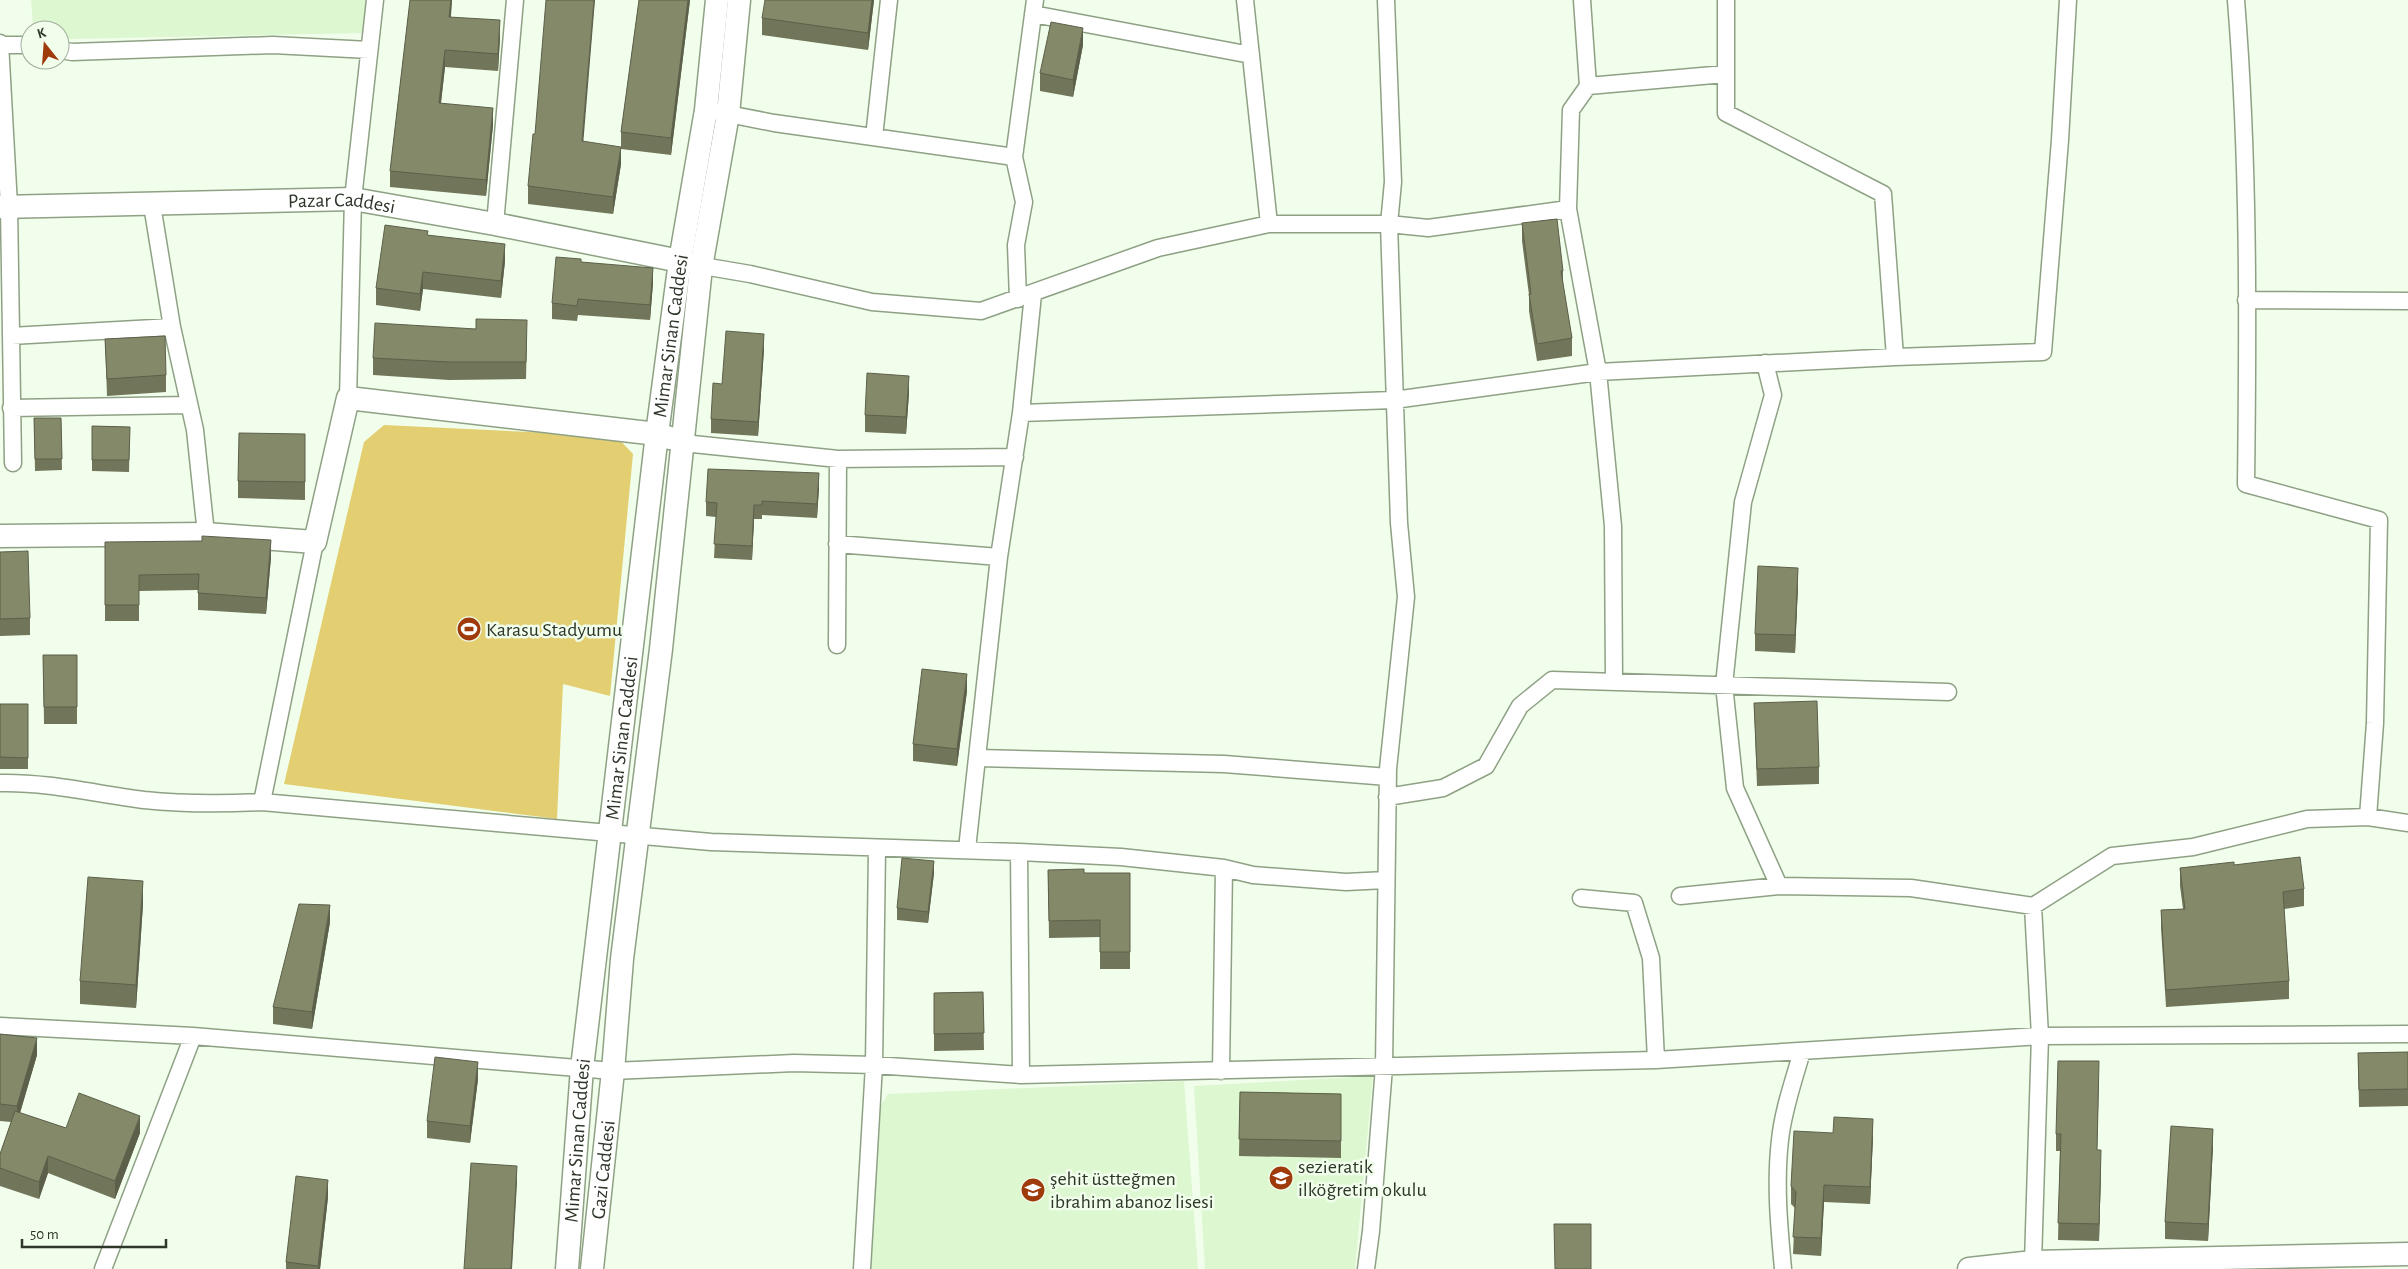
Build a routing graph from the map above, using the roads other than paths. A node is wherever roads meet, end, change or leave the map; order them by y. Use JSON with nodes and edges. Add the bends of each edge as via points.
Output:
{"nodes":[{"id":1,"x":375,"y":0,"type":"edge"},
{"id":2,"x":515,"y":0,"type":"edge"},
{"id":3,"x":717,"y":0,"type":"edge"},
{"id":4,"x":739,"y":0,"type":"edge"},
{"id":5,"x":888,"y":0,"type":"edge"},
{"id":6,"x":1245,"y":0,"type":"edge"},
{"id":7,"x":1386,"y":0,"type":"edge"},
{"id":8,"x":1582,"y":0,"type":"edge"},
{"id":9,"x":1726,"y":0,"type":"edge"},
{"id":10,"x":2068,"y":0,"type":"edge"},
{"id":11,"x":2236,"y":0,"type":"edge"},
{"id":12,"x":1034,"y":7,"type":"edge"},
{"id":13,"x":0,"y":44,"type":"edge"},
{"id":14,"x":20,"y":45,"type":"edge"},
{"id":15,"x":370,"y":50,"type":"junction"},
{"id":16,"x":70,"y":52,"type":"edge"},
{"id":17,"x":1251,"y":56,"type":"junction"},
{"id":18,"x":1725,"y":74,"type":"junction"},
{"id":19,"x":1588,"y":86,"type":"junction"},
{"id":20,"x":706,"y":110,"type":"junction"},
{"id":21,"x":728,"y":114,"type":"junction"},
{"id":22,"x":874,"y":137,"type":"junction"},
{"id":23,"x":1014,"y":157,"type":"junction"},
{"id":24,"x":353,"y":199,"type":"junction"},
{"id":25,"x":152,"y":205,"type":"junction"},
{"id":26,"x":4,"y":207,"type":"edge"},
{"id":27,"x":1568,"y":209,"type":"junction"},
{"id":28,"x":495,"y":224,"type":"junction"},
{"id":29,"x":1269,"y":224,"type":"junction"},
{"id":30,"x":1389,"y":224,"type":"junction"},
{"id":31,"x":691,"y":264,"type":"junction"},
{"id":32,"x":1026,"y":296,"type":"junction"},
{"id":33,"x":2246,"y":300,"type":"junction"},
{"id":34,"x":2408,"y":301,"type":"edge"},
{"id":35,"x":172,"y":327,"type":"junction"},
{"id":36,"x":11,"y":336,"type":"junction"},
{"id":37,"x":1895,"y":357,"type":"junction"},
{"id":38,"x":1765,"y":363,"type":"junction"},
{"id":39,"x":1598,"y":372,"type":"junction"},
{"id":40,"x":348,"y":398,"type":"junction"},
{"id":41,"x":1394,"y":400,"type":"junction"},
{"id":42,"x":189,"y":404,"type":"junction"},
{"id":43,"x":11,"y":408,"type":"junction"},
{"id":44,"x":1021,"y":413,"type":"junction"},
{"id":45,"x":657,"y":434,"type":"junction"},
{"id":46,"x":683,"y":444,"type":"junction"},
{"id":47,"x":1015,"y":457,"type":"junction"},
{"id":48,"x":838,"y":460,"type":"junction"},
{"id":49,"x":13,"y":463,"type":"dead end"},
{"id":50,"x":206,"y":534,"type":"junction"},
{"id":51,"x":0,"y":536,"type":"edge"},
{"id":52,"x":315,"y":542,"type":"junction"},
{"id":53,"x":838,"y":544,"type":"junction"},
{"id":54,"x":999,"y":557,"type":"junction"},
{"id":55,"x":837,"y":645,"type":"dead end"},
{"id":56,"x":1614,"y":682,"type":"junction"},
{"id":57,"x":1724,"y":685,"type":"junction"},
{"id":58,"x":1948,"y":692,"type":"dead end"},
{"id":59,"x":978,"y":758,"type":"junction"},
{"id":60,"x":1388,"y":777,"type":"junction"},
{"id":61,"x":0,"y":783,"type":"edge"},
{"id":62,"x":1388,"y":797,"type":"junction"},
{"id":63,"x":262,"y":802,"type":"junction"},
{"id":64,"x":2368,"y":817,"type":"junction"},
{"id":65,"x":2408,"y":823,"type":"edge"},
{"id":66,"x":611,"y":834,"type":"junction"},
{"id":67,"x":638,"y":836,"type":"junction"},
{"id":68,"x":877,"y":849,"type":"junction"},
{"id":69,"x":967,"y":849,"type":"junction"},
{"id":70,"x":1019,"y":852,"type":"junction"},
{"id":71,"x":1224,"y":868,"type":"junction"},
{"id":72,"x":1386,"y":880,"type":"junction"},
{"id":73,"x":1779,"y":886,"type":"junction"},
{"id":74,"x":1680,"y":896,"type":"dead end"},
{"id":75,"x":1581,"y":898,"type":"dead end"},
{"id":76,"x":2033,"y":906,"type":"junction"},
{"id":77,"x":0,"y":1026,"type":"edge"},
{"id":78,"x":2408,"y":1034,"type":"edge"},
{"id":79,"x":193,"y":1036,"type":"junction"},
{"id":80,"x":2040,"y":1036,"type":"junction"},
{"id":81,"x":1802,"y":1051,"type":"junction"},
{"id":82,"x":1656,"y":1060,"type":"junction"},
{"id":83,"x":874,"y":1065,"type":"junction"},
{"id":84,"x":1384,"y":1067,"type":"junction"},
{"id":85,"x":582,"y":1068,"type":"junction"},
{"id":86,"x":613,"y":1071,"type":"junction"},
{"id":87,"x":1221,"y":1071,"type":"junction"},
{"id":88,"x":1020,"y":1075,"type":"junction"},
{"id":89,"x":2408,"y":1254,"type":"edge"},
{"id":90,"x":2032,"y":1266,"type":"edge"},
{"id":91,"x":103,"y":1269,"type":"edge"},
{"id":92,"x":567,"y":1269,"type":"edge"},
{"id":93,"x":592,"y":1269,"type":"edge"},
{"id":94,"x":862,"y":1269,"type":"edge"},
{"id":95,"x":1366,"y":1269,"type":"edge"},
{"id":96,"x":1783,"y":1269,"type":"edge"},
{"id":97,"x":1969,"y":1269,"type":"edge"}],
"edges":[{"from":1,"to":15,"type":"street"},
{"from":2,"to":28,"type":"street"},
{"from":3,"to":20,"type":"main road","name":"Mimar Sinan Caddesi"},
{"from":4,"to":21,"type":"main road","name":"Mimar Sinan Caddesi"},
{"from":5,"to":22,"type":"street"},
{"from":6,"to":17,"type":"street"},
{"from":7,"to":30,"type":"street","via":[[1393,182]]},
{"from":8,"to":19,"type":"street"},
{"from":9,"to":18,"type":"street"},
{"from":10,"to":37,"type":"street","via":[[2043,352]]},
{"from":11,"to":33,"type":"street","via":[[2242,78]]},
{"from":12,"to":17,"type":"street"},
{"from":12,"to":23,"type":"street"},
{"from":13,"to":14,"type":"street"},
{"from":13,"to":26,"type":"street"},
{"from":15,"to":16,"type":"street","via":[[273,45]]},
{"from":15,"to":24,"type":"street"},
{"from":17,"to":29,"type":"street"},
{"from":18,"to":19,"type":"street"},
{"from":18,"to":37,"type":"street","via":[[1726,113],[1883,194]]},
{"from":19,"to":27,"type":"street","via":[[1570,110]]},
{"from":20,"to":21,"type":"street"},
{"from":20,"to":31,"type":"main road","name":"Mimar Sinan Caddesi"},
{"from":21,"to":22,"type":"street"},
{"from":21,"to":31,"type":"main road","name":"Mimar Sinan Caddesi"},
{"from":22,"to":23,"type":"street"},
{"from":23,"to":32,"type":"street","via":[[1024,202],[1016,245]]},
{"from":24,"to":25,"type":"main road","name":"Pazar Caddesi"},
{"from":24,"to":28,"type":"main road","name":"Pazar Caddesi"},
{"from":24,"to":40,"type":"street"},
{"from":25,"to":26,"type":"main road","name":"Pazar Caddesi"},
{"from":25,"to":35,"type":"street"},
{"from":26,"to":36,"type":"street"},
{"from":27,"to":30,"type":"street","via":[[1428,228]]},
{"from":27,"to":39,"type":"street"},
{"from":28,"to":31,"type":"main road","name":"Pazar Caddesi"},
{"from":29,"to":30,"type":"street"},
{"from":29,"to":32,"type":"street","via":[[1158,248]]},
{"from":30,"to":41,"type":"street"},
{"from":31,"to":32,"type":"street","via":[[872,302],[981,311]]},
{"from":31,"to":45,"type":"main road","name":"Mimar Sinan Caddesi"},
{"from":31,"to":46,"type":"main road","name":"Mimar Sinan Caddesi"},
{"from":32,"to":44,"type":"street"},
{"from":33,"to":34,"type":"street"},
{"from":33,"to":64,"type":"street","via":[[2246,484],[2378,520],[2375,723]]},
{"from":35,"to":36,"type":"street"},
{"from":35,"to":42,"type":"street"},
{"from":36,"to":43,"type":"street"},
{"from":37,"to":38,"type":"street"},
{"from":38,"to":39,"type":"street"},
{"from":38,"to":57,"type":"street","via":[[1773,395],[1743,502]]},
{"from":39,"to":41,"type":"street"},
{"from":39,"to":56,"type":"street","via":[[1613,526]]},
{"from":40,"to":45,"type":"main road"},
{"from":40,"to":52,"type":"main road"},
{"from":41,"to":44,"type":"street"},
{"from":41,"to":60,"type":"street","via":[[1406,597]]},
{"from":42,"to":43,"type":"street"},
{"from":42,"to":50,"type":"street","via":[[195,430]]},
{"from":43,"to":49,"type":"street"},
{"from":44,"to":47,"type":"street"},
{"from":45,"to":46,"type":"main road"},
{"from":45,"to":66,"type":"main road","name":"Mimar Sinan Caddesi"},
{"from":46,"to":48,"type":"street"},
{"from":46,"to":67,"type":"main road","name":"Mimar Sinan Caddesi"},
{"from":47,"to":48,"type":"street"},
{"from":47,"to":54,"type":"street"},
{"from":48,"to":53,"type":"street"},
{"from":50,"to":51,"type":"main road"},
{"from":50,"to":52,"type":"main road"},
{"from":52,"to":63,"type":"street"},
{"from":53,"to":54,"type":"street"},
{"from":53,"to":55,"type":"street"},
{"from":54,"to":59,"type":"street"},
{"from":56,"to":57,"type":"street"},
{"from":56,"to":62,"type":"street","via":[[1552,680],[1520,706],[1486,766],[1443,788]]},
{"from":57,"to":58,"type":"street"},
{"from":57,"to":73,"type":"street","via":[[1735,788]]},
{"from":59,"to":60,"type":"street","via":[[1224,764]]},
{"from":59,"to":69,"type":"street"},
{"from":60,"to":62,"type":"street"},
{"from":61,"to":63,"type":"street","via":[[29,782],[145,800],[224,804]]},
{"from":62,"to":72,"type":"street"},
{"from":63,"to":66,"type":"street"},
{"from":64,"to":65,"type":"street"},
{"from":64,"to":76,"type":"street","via":[[2306,819],[2193,847],[2112,856]]},
{"from":66,"to":67,"type":"street"},
{"from":66,"to":85,"type":"main road","name":"Mimar Sinan Caddesi"},
{"from":67,"to":68,"type":"street"},
{"from":67,"to":86,"type":"main road","name":"Mimar Sinan Caddesi","via":[[622,959]]},
{"from":68,"to":69,"type":"street"},
{"from":68,"to":83,"type":"street"},
{"from":69,"to":70,"type":"street"},
{"from":70,"to":71,"type":"street","via":[[1121,857]]},
{"from":70,"to":88,"type":"street"},
{"from":71,"to":72,"type":"street","via":[[1253,875],[1346,882]]},
{"from":71,"to":87,"type":"street"},
{"from":72,"to":84,"type":"street"},
{"from":73,"to":74,"type":"street"},
{"from":73,"to":76,"type":"street","via":[[1911,888]]},
{"from":75,"to":82,"type":"street","via":[[1634,902],[1652,958]]},
{"from":76,"to":80,"type":"street"},
{"from":77,"to":79,"type":"street"},
{"from":78,"to":80,"type":"street"},
{"from":79,"to":85,"type":"street"},
{"from":79,"to":91,"type":"street"},
{"from":80,"to":81,"type":"street"},
{"from":80,"to":90,"type":"street"},
{"from":81,"to":82,"type":"street"},
{"from":81,"to":96,"type":"street","via":[[1780,1138],[1776,1196]]},
{"from":82,"to":84,"type":"street"},
{"from":83,"to":86,"type":"street","via":[[794,1064]]},
{"from":83,"to":88,"type":"street"},
{"from":83,"to":94,"type":"street"},
{"from":84,"to":87,"type":"street"},
{"from":84,"to":95,"type":"street"},
{"from":85,"to":86,"type":"street"},
{"from":85,"to":92,"type":"main road","name":"Mimar Sinan Caddesi"},
{"from":86,"to":93,"type":"main road","name":"Gazi Caddesi"},
{"from":87,"to":88,"type":"street"},
{"from":89,"to":90,"type":"main road"},
{"from":90,"to":97,"type":"main road"}]}
